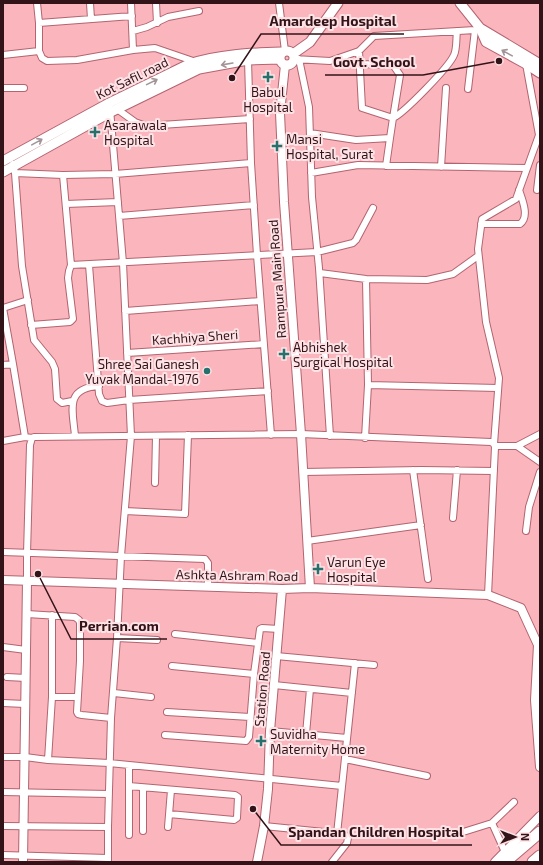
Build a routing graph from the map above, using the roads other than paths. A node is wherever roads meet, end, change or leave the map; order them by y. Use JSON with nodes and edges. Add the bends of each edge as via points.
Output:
{"nodes":[{"id":1,"x":37,"y":3,"type":"edge"},
{"id":2,"x":90,"y":3,"type":"edge"},
{"id":3,"x":131,"y":3,"type":"edge"},
{"id":4,"x":156,"y":3,"type":"edge"},
{"id":5,"x":279,"y":3,"type":"edge"},
{"id":6,"x":338,"y":3,"type":"edge"},
{"id":7,"x":460,"y":3,"type":"edge"},
{"id":8,"x":199,"y":11,"type":"dead end"},
{"id":9,"x":132,"y":16,"type":"junction"},
{"id":10,"x":91,"y":19,"type":"junction"},
{"id":11,"x":157,"y":22,"type":"junction"},
{"id":12,"x":39,"y":23,"type":"junction"},
{"id":13,"x":478,"y":29,"type":"junction"},
{"id":14,"x":132,"y":31,"type":"junction"},
{"id":15,"x":457,"y":31,"type":"junction"},
{"id":16,"x":133,"y":50,"type":"junction"},
{"id":17,"x":39,"y":51,"type":"junction"},
{"id":18,"x":359,"y":51,"type":"junction"},
{"id":19,"x":3,"y":55,"type":"edge"},
{"id":20,"x":288,"y":57,"type":"junction"},
{"id":21,"x":248,"y":60,"type":"junction"},
{"id":22,"x":528,"y":61,"type":"junction"},
{"id":23,"x":196,"y":62,"type":"junction"},
{"id":24,"x":359,"y":64,"type":"junction"},
{"id":25,"x":540,"y":64,"type":"edge"},
{"id":26,"x":540,"y":73,"type":"edge"},
{"id":27,"x":3,"y":88,"type":"edge"},
{"id":28,"x":24,"y":88,"type":"dead end"},
{"id":29,"x":446,"y":88,"type":"dead end"},
{"id":30,"x":468,"y":89,"type":"dead end"},
{"id":31,"x":112,"y":108,"type":"junction"},
{"id":32,"x":393,"y":118,"type":"junction"},
{"id":33,"x":250,"y":119,"type":"junction"},
{"id":34,"x":310,"y":133,"type":"junction"},
{"id":35,"x":539,"y":135,"type":"edge"},
{"id":36,"x":390,"y":138,"type":"junction"},
{"id":37,"x":7,"y":159,"type":"edge"},
{"id":38,"x":251,"y":163,"type":"junction"},
{"id":39,"x":540,"y":165,"type":"edge"},
{"id":40,"x":386,"y":166,"type":"junction"},
{"id":41,"x":441,"y":167,"type":"junction"},
{"id":42,"x":527,"y":168,"type":"junction"},
{"id":43,"x":14,"y":169,"type":"junction"},
{"id":44,"x":3,"y":172,"type":"edge"},
{"id":45,"x":311,"y":173,"type":"junction"},
{"id":46,"x":115,"y":174,"type":"junction"},
{"id":47,"x":63,"y":175,"type":"junction"},
{"id":48,"x":519,"y":190,"type":"junction"},
{"id":49,"x":537,"y":190,"type":"dead end"},
{"id":50,"x":118,"y":202,"type":"junction"},
{"id":51,"x":66,"y":204,"type":"junction"},
{"id":52,"x":254,"y":205,"type":"junction"},
{"id":53,"x":373,"y":208,"type":"dead end"},
{"id":54,"x":119,"y":216,"type":"junction"},
{"id":55,"x":482,"y":224,"type":"junction"},
{"id":56,"x":317,"y":252,"type":"junction"},
{"id":57,"x":287,"y":253,"type":"junction"},
{"id":58,"x":257,"y":255,"type":"junction"},
{"id":59,"x":478,"y":256,"type":"junction"},
{"id":60,"x":123,"y":263,"type":"junction"},
{"id":61,"x":89,"y":265,"type":"junction"},
{"id":62,"x":71,"y":266,"type":"junction"},
{"id":63,"x":320,"y":273,"type":"junction"},
{"id":64,"x":366,"y":278,"type":"junction"},
{"id":65,"x":28,"y":300,"type":"junction"},
{"id":66,"x":260,"y":301,"type":"junction"},
{"id":67,"x":3,"y":308,"type":"edge"},
{"id":68,"x":125,"y":311,"type":"junction"},
{"id":69,"x":31,"y":325,"type":"junction"},
{"id":70,"x":264,"y":344,"type":"junction"},
{"id":71,"x":127,"y":353,"type":"junction"},
{"id":72,"x":13,"y":364,"type":"junction"},
{"id":73,"x":3,"y":365,"type":"edge"},
{"id":74,"x":368,"y":385,"type":"junction"},
{"id":75,"x":99,"y":386,"type":"junction"},
{"id":76,"x":498,"y":388,"type":"junction"},
{"id":77,"x":268,"y":391,"type":"junction"},
{"id":78,"x":129,"y":400,"type":"junction"},
{"id":79,"x":72,"y":401,"type":"junction"},
{"id":80,"x":301,"y":434,"type":"junction"},
{"id":81,"x":540,"y":434,"type":"edge"},
{"id":82,"x":188,"y":435,"type":"junction"},
{"id":83,"x":271,"y":435,"type":"junction"},
{"id":84,"x":75,"y":436,"type":"junction"},
{"id":85,"x":131,"y":436,"type":"junction"},
{"id":86,"x":156,"y":436,"type":"junction"},
{"id":87,"x":330,"y":436,"type":"junction"},
{"id":88,"x":25,"y":437,"type":"junction"},
{"id":89,"x":32,"y":438,"type":"junction"},
{"id":90,"x":365,"y":438,"type":"junction"},
{"id":91,"x":3,"y":441,"type":"edge"},
{"id":92,"x":495,"y":445,"type":"junction"},
{"id":93,"x":517,"y":446,"type":"junction"},
{"id":94,"x":540,"y":462,"type":"edge"},
{"id":95,"x":413,"y":470,"type":"junction"},
{"id":96,"x":457,"y":470,"type":"junction"},
{"id":97,"x":494,"y":471,"type":"junction"},
{"id":98,"x":303,"y":472,"type":"junction"},
{"id":99,"x":540,"y":472,"type":"edge"},
{"id":100,"x":155,"y":483,"type":"dead end"},
{"id":101,"x":125,"y":511,"type":"junction"},
{"id":102,"x":453,"y":518,"type":"dead end"},
{"id":103,"x":421,"y":525,"type":"junction"},
{"id":104,"x":526,"y":531,"type":"dead end"},
{"id":105,"x":307,"y":541,"type":"junction"},
{"id":106,"x":3,"y":552,"type":"edge"},
{"id":107,"x":27,"y":554,"type":"junction"},
{"id":108,"x":122,"y":556,"type":"junction"},
{"id":109,"x":428,"y":579,"type":"dead end"},
{"id":110,"x":3,"y":580,"type":"edge"},
{"id":111,"x":27,"y":581,"type":"junction"},
{"id":112,"x":120,"y":583,"type":"junction"},
{"id":113,"x":208,"y":587,"type":"junction"},
{"id":114,"x":310,"y":588,"type":"junction"},
{"id":115,"x":282,"y":589,"type":"junction"},
{"id":116,"x":488,"y":595,"type":"junction"},
{"id":117,"x":27,"y":614,"type":"junction"},
{"id":118,"x":52,"y":615,"type":"junction"},
{"id":119,"x":278,"y":629,"type":"junction"},
{"id":120,"x":175,"y":634,"type":"dead end"},
{"id":121,"x":117,"y":638,"type":"junction"},
{"id":122,"x":157,"y":640,"type":"dead end"},
{"id":123,"x":258,"y":643,"type":"junction"},
{"id":124,"x":3,"y":647,"type":"edge"},
{"id":125,"x":26,"y":650,"type":"junction"},
{"id":126,"x":276,"y":656,"type":"junction"},
{"id":127,"x":355,"y":664,"type":"junction"},
{"id":128,"x":374,"y":665,"type":"dead end"},
{"id":129,"x":172,"y":666,"type":"dead end"},
{"id":130,"x":254,"y":674,"type":"junction"},
{"id":131,"x":7,"y":677,"type":"dead end"},
{"id":132,"x":26,"y":678,"type":"junction"},
{"id":133,"x":274,"y":685,"type":"junction"},
{"id":134,"x":310,"y":688,"type":"junction"},
{"id":135,"x":114,"y":693,"type":"junction"},
{"id":136,"x":352,"y":693,"type":"junction"},
{"id":137,"x":52,"y":697,"type":"junction"},
{"id":138,"x":77,"y":697,"type":"junction"},
{"id":139,"x":151,"y":697,"type":"dead end"},
{"id":140,"x":3,"y":703,"type":"edge"},
{"id":141,"x":25,"y":704,"type":"junction"},
{"id":142,"x":167,"y":712,"type":"dead end"},
{"id":143,"x":250,"y":717,"type":"junction"},
{"id":144,"x":111,"y":718,"type":"junction"},
{"id":145,"x":270,"y":731,"type":"junction"},
{"id":146,"x":306,"y":734,"type":"junction"},
{"id":147,"x":165,"y":735,"type":"dead end"},
{"id":148,"x":347,"y":738,"type":"junction"},
{"id":149,"x":3,"y":757,"type":"edge"},
{"id":150,"x":25,"y":757,"type":"junction"},
{"id":151,"x":345,"y":759,"type":"junction"},
{"id":152,"x":48,"y":760,"type":"junction"},
{"id":153,"x":109,"y":763,"type":"junction"},
{"id":154,"x":129,"y":765,"type":"junction"},
{"id":155,"x":540,"y":767,"type":"edge"},
{"id":156,"x":427,"y":776,"type":"dead end"},
{"id":157,"x":268,"y":779,"type":"junction"},
{"id":158,"x":129,"y":786,"type":"junction"},
{"id":159,"x":342,"y":786,"type":"junction"},
{"id":160,"x":143,"y":788,"type":"junction"},
{"id":161,"x":171,"y":790,"type":"junction"},
{"id":162,"x":3,"y":792,"type":"edge"},
{"id":163,"x":25,"y":793,"type":"junction"},
{"id":164,"x":108,"y":794,"type":"junction"},
{"id":165,"x":514,"y":802,"type":"dead end"},
{"id":166,"x":169,"y":814,"type":"junction"},
{"id":167,"x":540,"y":816,"type":"edge"},
{"id":168,"x":492,"y":823,"type":"junction"},
{"id":169,"x":3,"y":826,"type":"edge"},
{"id":170,"x":24,"y":826,"type":"junction"},
{"id":171,"x":264,"y":826,"type":"junction"},
{"id":172,"x":108,"y":827,"type":"junction"},
{"id":173,"x":168,"y":827,"type":"dead end"},
{"id":174,"x":143,"y":831,"type":"dead end"},
{"id":175,"x":540,"y":832,"type":"edge"},
{"id":176,"x":460,"y":833,"type":"dead end"},
{"id":177,"x":337,"y":834,"type":"junction"},
{"id":178,"x":129,"y":835,"type":"dead end"},
{"id":179,"x":3,"y":855,"type":"edge"},
{"id":180,"x":540,"y":856,"type":"edge"},
{"id":181,"x":23,"y":859,"type":"edge"},
{"id":182,"x":502,"y":859,"type":"edge"},
{"id":183,"x":108,"y":860,"type":"edge"},
{"id":184,"x":257,"y":862,"type":"edge"},
{"id":185,"x":332,"y":862,"type":"edge"},
{"id":186,"x":533,"y":862,"type":"edge"}],
"edges":[{"from":1,"to":12,"type":"street"},
{"from":2,"to":10,"type":"street"},
{"from":3,"to":9,"type":"street"},
{"from":4,"to":11,"type":"street"},
{"from":5,"to":20,"type":"street"},
{"from":6,"to":20,"type":"main road","via":[[310,42]]},
{"from":7,"to":13,"type":"main road"},
{"from":8,"to":11,"type":"street","via":[[168,17]]},
{"from":9,"to":10,"type":"street"},
{"from":9,"to":14,"type":"street"},
{"from":10,"to":12,"type":"street"},
{"from":11,"to":14,"type":"street"},
{"from":12,"to":17,"type":"street"},
{"from":13,"to":15,"type":"street"},
{"from":13,"to":22,"type":"main road"},
{"from":13,"to":30,"type":"street"},
{"from":14,"to":16,"type":"street"},
{"from":15,"to":18,"type":"street","via":[[374,36]]},
{"from":15,"to":32,"type":"street","via":[[454,55],[414,100]]},
{"from":16,"to":17,"type":"street","via":[[77,60],[47,61],[42,58]]},
{"from":16,"to":23,"type":"street","via":[[159,49]]},
{"from":17,"to":19,"type":"street"},
{"from":18,"to":20,"type":"street","via":[[330,61]]},
{"from":18,"to":24,"type":"street"},
{"from":20,"to":21,"type":"main road","name":"Kot Safil road"},
{"from":20,"to":23,"type":"main road","name":"Kot Safil road","via":[[247,53]]},
{"from":20,"to":34,"type":"street","via":[[309,107]]},
{"from":20,"to":57,"type":"street","name":"Rampura Main Road","via":[[280,113]]},
{"from":21,"to":31,"type":"main road","name":"Kot Safil road","one_way":true,"via":[[199,69]]},
{"from":21,"to":33,"type":"street"},
{"from":22,"to":25,"type":"main road"},
{"from":22,"to":26,"type":"main road"},
{"from":22,"to":35,"type":"street"},
{"from":31,"to":23,"type":"main road","name":"Kot Safil road","one_way":true},
{"from":24,"to":32,"type":"street","via":[[362,108]]},
{"from":24,"to":32,"type":"street","via":[[394,65],[400,75]]},
{"from":27,"to":28,"type":"street"},
{"from":29,"to":41,"type":"street"},
{"from":31,"to":33,"type":"street","via":[[146,126]]},
{"from":37,"to":31,"type":"main road","name":"Kot Safil road","one_way":true},
{"from":31,"to":43,"type":"main road","name":"Kot Safil road"},
{"from":31,"to":46,"type":"street"},
{"from":32,"to":36,"type":"street"},
{"from":33,"to":38,"type":"street"},
{"from":34,"to":36,"type":"street","via":[[356,140]]},
{"from":34,"to":45,"type":"street"},
{"from":35,"to":42,"type":"street"},
{"from":36,"to":40,"type":"street"},
{"from":37,"to":43,"type":"street"},
{"from":38,"to":46,"type":"street"},
{"from":38,"to":52,"type":"street"},
{"from":39,"to":49,"type":"street"},
{"from":40,"to":41,"type":"street"},
{"from":40,"to":45,"type":"street","via":[[358,165]]},
{"from":41,"to":42,"type":"street"},
{"from":42,"to":48,"type":"street"},
{"from":43,"to":44,"type":"main road","name":"Kot Safil road"},
{"from":43,"to":47,"type":"street"},
{"from":43,"to":65,"type":"street","via":[[22,266]]},
{"from":45,"to":56,"type":"street"},
{"from":46,"to":47,"type":"street"},
{"from":46,"to":50,"type":"street"},
{"from":47,"to":51,"type":"street"},
{"from":48,"to":55,"type":"street","via":[[516,199],[482,219]]},
{"from":48,"to":55,"type":"street","via":[[524,207],[523,222]]},
{"from":50,"to":51,"type":"street"},
{"from":50,"to":54,"type":"street"},
{"from":51,"to":62,"type":"street"},
{"from":52,"to":54,"type":"street"},
{"from":52,"to":58,"type":"street"},
{"from":53,"to":56,"type":"street","via":[[353,243]]},
{"from":54,"to":60,"type":"street"},
{"from":55,"to":59,"type":"street"},
{"from":56,"to":57,"type":"street"},
{"from":56,"to":63,"type":"street"},
{"from":57,"to":58,"type":"street"},
{"from":57,"to":80,"type":"street","name":"Rampura Main Road"},
{"from":58,"to":60,"type":"street"},
{"from":58,"to":66,"type":"street"},
{"from":59,"to":64,"type":"street","via":[[453,274],[427,280]]},
{"from":59,"to":76,"type":"street","via":[[486,322],[499,378]]},
{"from":60,"to":61,"type":"street"},
{"from":60,"to":68,"type":"street"},
{"from":61,"to":62,"type":"street"},
{"from":61,"to":75,"type":"street"},
{"from":62,"to":69,"type":"street","via":[[68,278],[73,319],[70,322]]},
{"from":63,"to":64,"type":"street"},
{"from":63,"to":87,"type":"street"},
{"from":64,"to":74,"type":"street"},
{"from":65,"to":67,"type":"street"},
{"from":65,"to":69,"type":"street"},
{"from":66,"to":68,"type":"street"},
{"from":66,"to":70,"type":"street"},
{"from":67,"to":72,"type":"street"},
{"from":68,"to":71,"type":"street"},
{"from":69,"to":79,"type":"street","via":[[34,340],[55,369],[57,399],[62,402]]},
{"from":70,"to":71,"type":"street","name":"Kachhiya Sheri"},
{"from":70,"to":77,"type":"street"},
{"from":71,"to":78,"type":"street"},
{"from":72,"to":73,"type":"street"},
{"from":72,"to":88,"type":"street"},
{"from":74,"to":76,"type":"street"},
{"from":74,"to":90,"type":"street"},
{"from":75,"to":78,"type":"street","via":[[102,401],[107,403]]},
{"from":75,"to":79,"type":"street","via":[[82,389],[75,394]]},
{"from":76,"to":92,"type":"street"},
{"from":77,"to":78,"type":"street"},
{"from":77,"to":83,"type":"street"},
{"from":78,"to":85,"type":"street"},
{"from":79,"to":84,"type":"street"},
{"from":80,"to":83,"type":"street"},
{"from":80,"to":87,"type":"street"},
{"from":80,"to":98,"type":"street","name":"Rampura Main Road"},
{"from":81,"to":93,"type":"street"},
{"from":82,"to":83,"type":"street"},
{"from":82,"to":86,"type":"street"},
{"from":82,"to":101,"type":"street","via":[[185,514]]},
{"from":84,"to":85,"type":"street"},
{"from":84,"to":89,"type":"street"},
{"from":85,"to":86,"type":"street"},
{"from":85,"to":101,"type":"street"},
{"from":86,"to":100,"type":"street"},
{"from":87,"to":90,"type":"street"},
{"from":88,"to":89,"type":"street"},
{"from":88,"to":91,"type":"street"},
{"from":89,"to":107,"type":"street"},
{"from":90,"to":92,"type":"street","via":[[491,442]]},
{"from":92,"to":93,"type":"street"},
{"from":92,"to":97,"type":"street"},
{"from":93,"to":94,"type":"street"},
{"from":95,"to":96,"type":"street"},
{"from":95,"to":98,"type":"street"},
{"from":95,"to":103,"type":"street"},
{"from":96,"to":97,"type":"street"},
{"from":96,"to":102,"type":"street"},
{"from":97,"to":116,"type":"street"},
{"from":98,"to":105,"type":"street","name":"Rampura Main Road"},
{"from":99,"to":104,"type":"street","via":[[529,507]]},
{"from":101,"to":108,"type":"street"},
{"from":103,"to":105,"type":"street"},
{"from":103,"to":109,"type":"street"},
{"from":105,"to":114,"type":"street","name":"Rampura Main Road"},
{"from":106,"to":107,"type":"street"},
{"from":107,"to":108,"type":"street"},
{"from":107,"to":111,"type":"street"},
{"from":108,"to":112,"type":"street"},
{"from":108,"to":113,"type":"street","via":[[205,559],[208,562]]},
{"from":110,"to":111,"type":"street","name":"Ashkta Ashram Road"},
{"from":111,"to":112,"type":"street","name":"Ashkta Ashram Road"},
{"from":111,"to":117,"type":"street"},
{"from":112,"to":113,"type":"street","name":"Ashkta Ashram Road"},
{"from":112,"to":121,"type":"street"},
{"from":113,"to":115,"type":"street","name":"Ashkta Ashram Road"},
{"from":114,"to":115,"type":"street","name":"Ashkta Ashram Road"},
{"from":114,"to":116,"type":"street","name":"Ashkta Ashram Road"},
{"from":115,"to":119,"type":"street","name":"Station Road"},
{"from":116,"to":155,"type":"street","name":"Ashkta Ashram Road","via":[[521,608],[538,645],[535,700]]},
{"from":117,"to":118,"type":"street"},
{"from":117,"to":125,"type":"street"},
{"from":118,"to":137,"type":"street"},
{"from":118,"to":138,"type":"street","via":[[75,617],[79,620],[80,661]]},
{"from":119,"to":123,"type":"street","via":[[260,628]]},
{"from":119,"to":126,"type":"street","name":"Station Road"},
{"from":120,"to":123,"type":"street"},
{"from":121,"to":122,"type":"street"},
{"from":121,"to":135,"type":"street"},
{"from":123,"to":130,"type":"street"},
{"from":124,"to":125,"type":"street"},
{"from":125,"to":132,"type":"street"},
{"from":126,"to":127,"type":"street"},
{"from":126,"to":133,"type":"street","name":"Station Road"},
{"from":127,"to":128,"type":"street"},
{"from":127,"to":136,"type":"street"},
{"from":129,"to":130,"type":"street"},
{"from":130,"to":143,"type":"street"},
{"from":131,"to":132,"type":"street"},
{"from":132,"to":141,"type":"street"},
{"from":133,"to":134,"type":"street"},
{"from":133,"to":145,"type":"street","name":"Station Road"},
{"from":134,"to":136,"type":"street"},
{"from":134,"to":146,"type":"street"},
{"from":135,"to":139,"type":"street"},
{"from":135,"to":144,"type":"street"},
{"from":136,"to":148,"type":"street"},
{"from":137,"to":138,"type":"street"},
{"from":137,"to":152,"type":"street"},
{"from":138,"to":144,"type":"street","via":[[78,714]]},
{"from":140,"to":141,"type":"street"},
{"from":141,"to":150,"type":"street"},
{"from":142,"to":143,"type":"street"},
{"from":143,"to":147,"type":"street","via":[[248,740],[244,742]]},
{"from":144,"to":153,"type":"street"},
{"from":145,"to":146,"type":"street"},
{"from":145,"to":157,"type":"street","name":"Station Road"},
{"from":146,"to":148,"type":"street"},
{"from":148,"to":151,"type":"street"},
{"from":149,"to":150,"type":"street"},
{"from":150,"to":152,"type":"street"},
{"from":150,"to":163,"type":"street"},
{"from":151,"to":156,"type":"street"},
{"from":151,"to":159,"type":"street"},
{"from":152,"to":153,"type":"street"},
{"from":153,"to":154,"type":"street"},
{"from":153,"to":164,"type":"street"},
{"from":154,"to":157,"type":"street"},
{"from":154,"to":158,"type":"street"},
{"from":157,"to":159,"type":"street"},
{"from":157,"to":171,"type":"street","name":"Station Road"},
{"from":158,"to":160,"type":"street"},
{"from":158,"to":178,"type":"street"},
{"from":159,"to":177,"type":"street"},
{"from":160,"to":161,"type":"street"},
{"from":160,"to":174,"type":"street"},
{"from":161,"to":166,"type":"street"},
{"from":161,"to":166,"type":"street","via":[[235,795],[238,799],[234,820]]},
{"from":162,"to":163,"type":"street"},
{"from":163,"to":164,"type":"street"},
{"from":163,"to":170,"type":"street"},
{"from":164,"to":172,"type":"street"},
{"from":165,"to":168,"type":"street"},
{"from":166,"to":173,"type":"street"},
{"from":167,"to":182,"type":"street"},
{"from":168,"to":176,"type":"street"},
{"from":168,"to":182,"type":"street"},
{"from":169,"to":170,"type":"street"},
{"from":170,"to":172,"type":"street"},
{"from":170,"to":181,"type":"street"},
{"from":171,"to":177,"type":"street"},
{"from":171,"to":184,"type":"street","name":"Station Road"},
{"from":172,"to":183,"type":"street"},
{"from":175,"to":182,"type":"highway"},
{"from":177,"to":185,"type":"street","via":[[344,834],[348,841]]},
{"from":179,"to":181,"type":"street"},
{"from":180,"to":186,"type":"highway"},
{"from":181,"to":183,"type":"street"}]}
